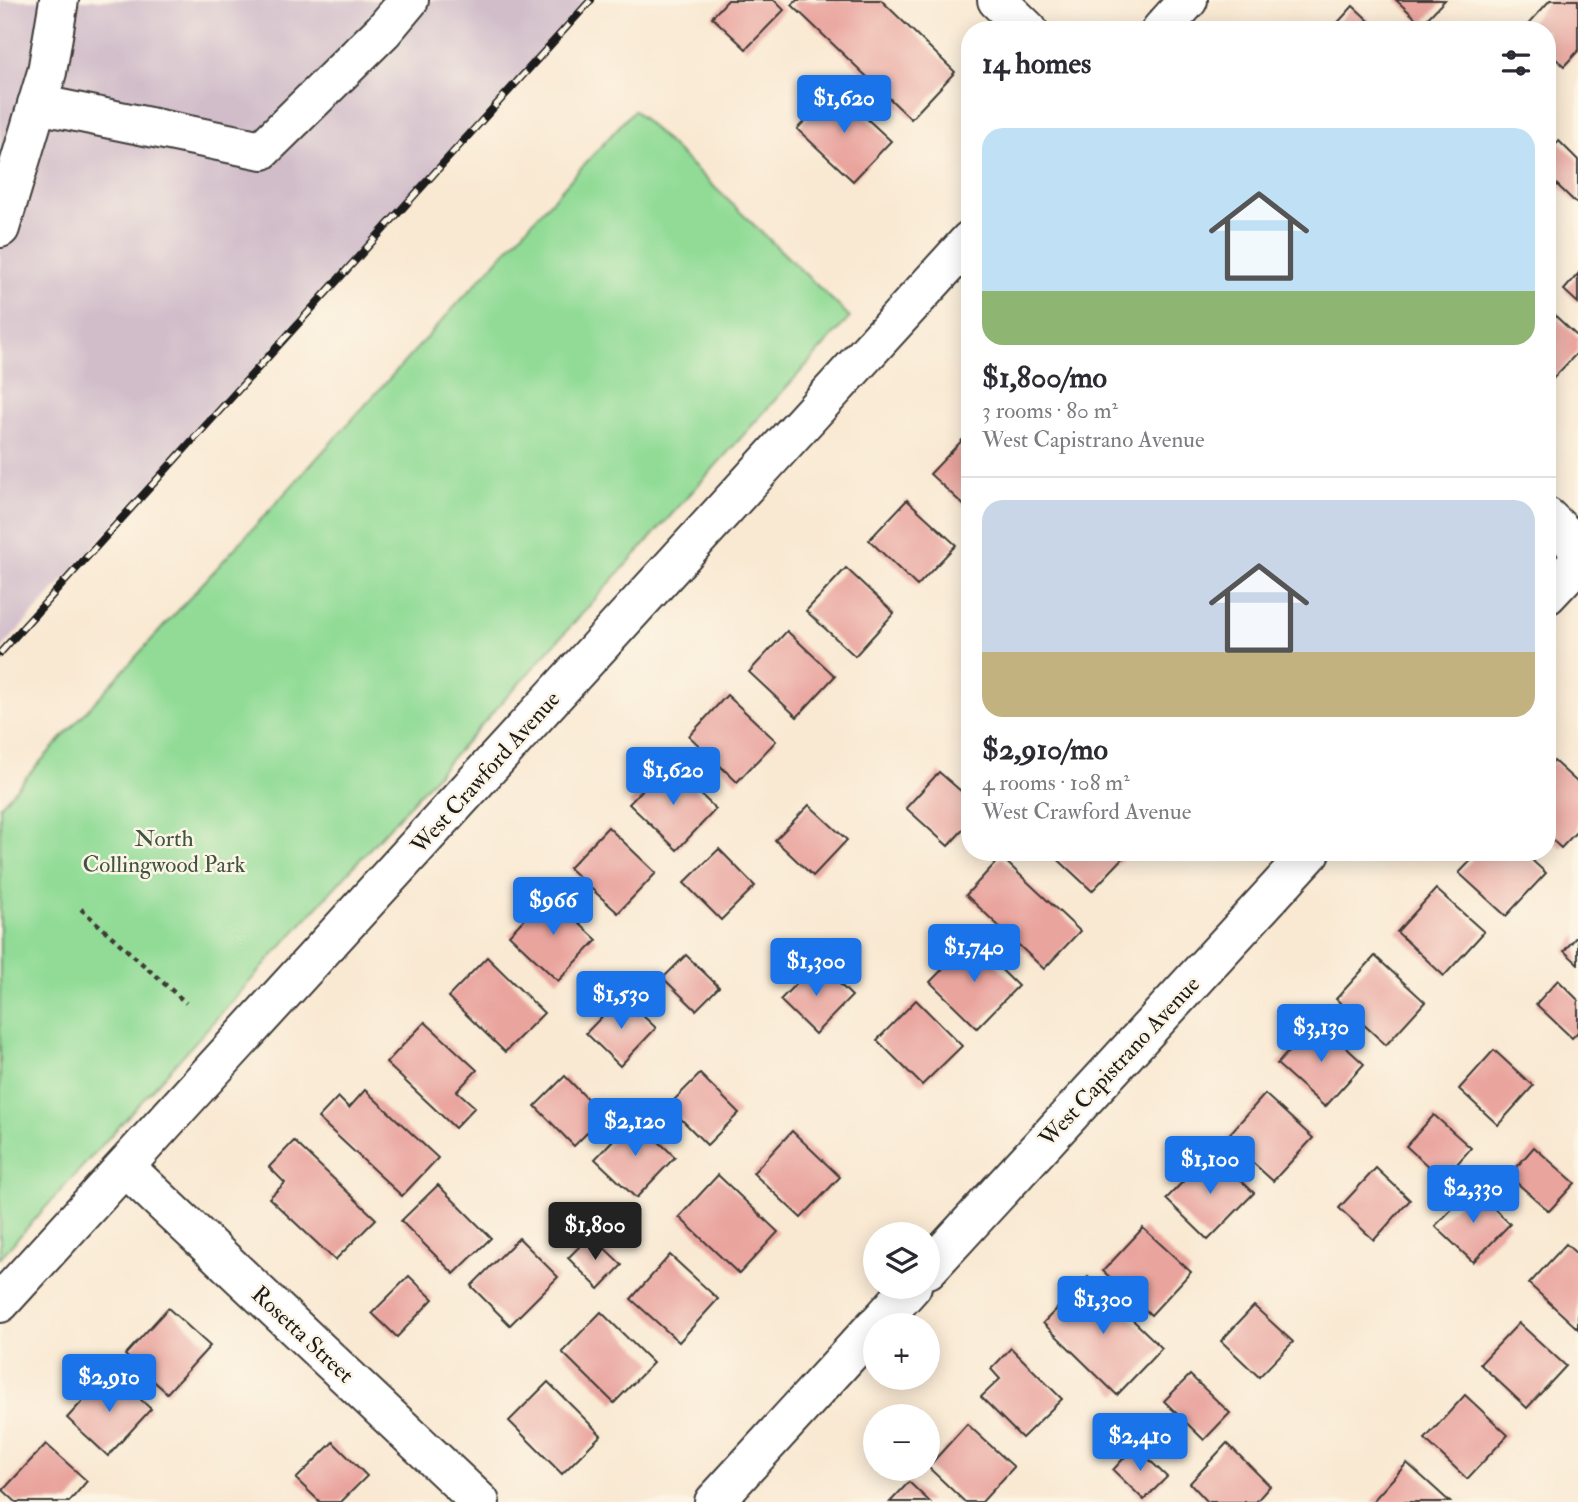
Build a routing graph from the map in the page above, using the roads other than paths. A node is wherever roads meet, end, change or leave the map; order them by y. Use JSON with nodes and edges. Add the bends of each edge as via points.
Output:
{"nodes":[{"id":1,"x":59,"y":0,"type":"edge"},
{"id":2,"x":409,"y":0,"type":"edge"},
{"id":3,"x":997,"y":0,"type":"edge"},
{"id":4,"x":1188,"y":0,"type":"edge"},
{"id":5,"x":1019,"y":21,"type":"edge"},
{"id":6,"x":1169,"y":21,"type":"edge"},
{"id":7,"x":37,"y":104,"type":"junction"},
{"id":8,"x":0,"y":228,"type":"edge"},
{"id":9,"x":961,"y":250,"type":"edge"},
{"id":10,"x":1556,"y":526,"type":"edge"},
{"id":11,"x":1578,"y":547,"type":"edge"},
{"id":12,"x":1578,"y":562,"type":"edge"},
{"id":13,"x":1556,"y":586,"type":"edge"},
{"id":14,"x":1303,"y":861,"type":"edge"},
{"id":15,"x":125,"y":1167,"type":"junction"},
{"id":16,"x":940,"y":1256,"type":"edge"},
{"id":17,"x":900,"y":1299,"type":"edge"},
{"id":18,"x":0,"y":1303,"type":"edge"},
{"id":19,"x":888,"y":1313,"type":"edge"},
{"id":20,"x":863,"y":1340,"type":"edge"},
{"id":21,"x":480,"y":1502,"type":"edge"},
{"id":22,"x":713,"y":1502,"type":"edge"}],
"edges":[{"from":1,"to":7,"type":"street"},
{"from":2,"to":7,"type":"street","via":[[262,150]]},
{"from":3,"to":5,"type":"street"},
{"from":4,"to":6,"type":"street"},
{"from":7,"to":8,"type":"street"},
{"from":9,"to":15,"type":"street","name":"West Crawford Avenue"},
{"from":10,"to":11,"type":"street"},
{"from":12,"to":13,"type":"street"},
{"from":14,"to":16,"type":"street","name":"West Capistrano Avenue"},
{"from":15,"to":18,"type":"street","name":"West Crawford Avenue"},
{"from":15,"to":21,"type":"street","name":"Rosetta Street"},
{"from":17,"to":19,"type":"street"},
{"from":20,"to":22,"type":"street"}]}
